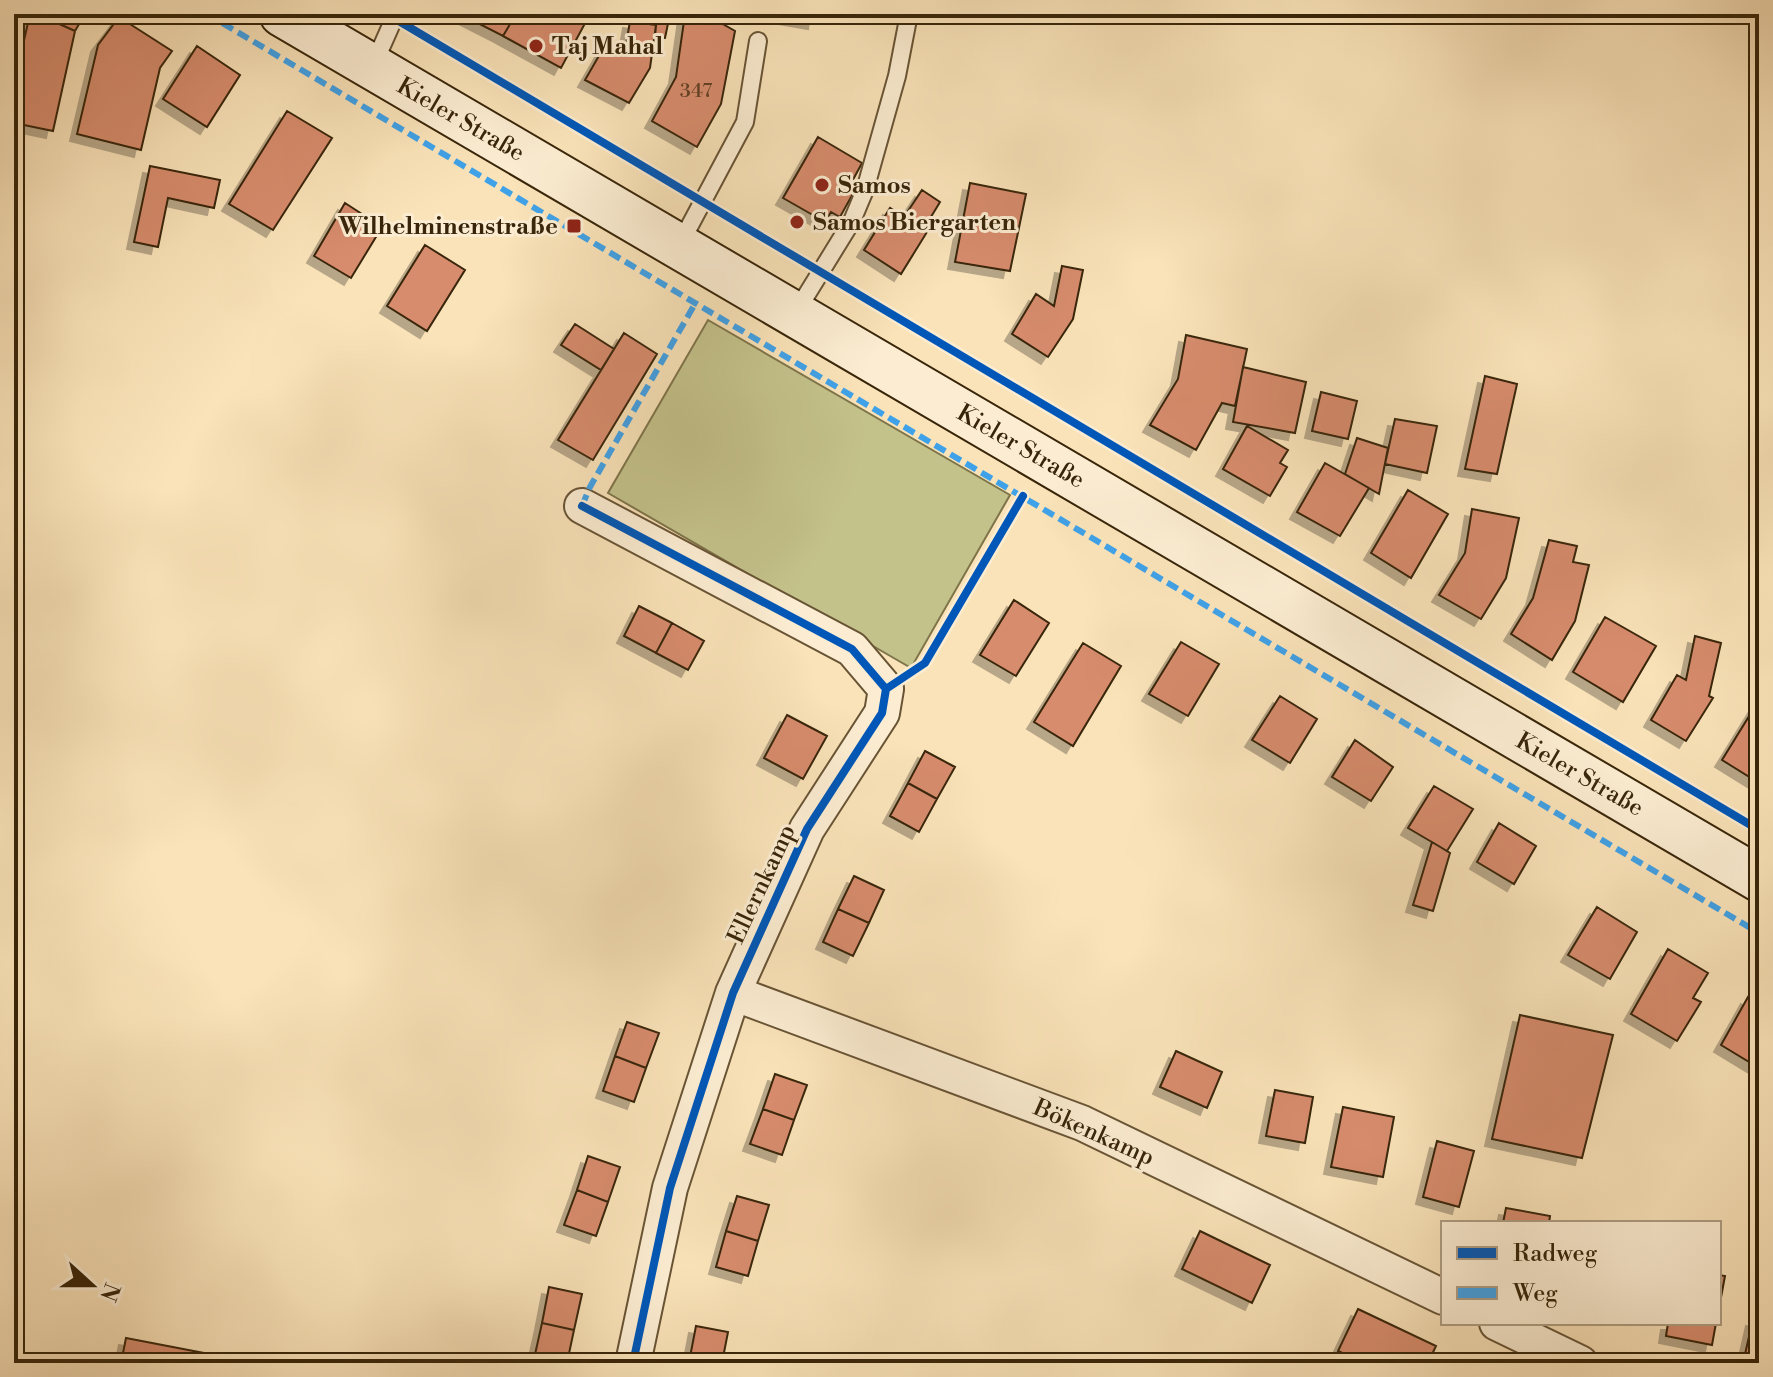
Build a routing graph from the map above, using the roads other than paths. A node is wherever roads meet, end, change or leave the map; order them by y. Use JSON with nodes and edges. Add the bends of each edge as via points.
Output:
{"nodes":[{"id":1,"x":282,"y":14,"type":"edge"},
{"id":2,"x":396,"y":14,"type":"edge"},
{"id":3,"x":909,"y":14,"type":"edge"},
{"id":4,"x":758,"y":41,"type":"dead end"},
{"id":5,"x":372,"y":68,"type":"junction"},
{"id":6,"x":680,"y":246,"type":"junction"},
{"id":7,"x":795,"y":313,"type":"junction"},
{"id":8,"x":582,"y":506,"type":"dead end"},
{"id":9,"x":1759,"y":879,"type":"edge"},
{"id":10,"x":733,"y":993,"type":"junction"},
{"id":11,"x":1441,"y":1296,"type":"edge"},
{"id":12,"x":1501,"y":1325,"type":"edge"},
{"id":13,"x":633,"y":1363,"type":"edge"},
{"id":14,"x":1580,"y":1363,"type":"edge"}],
"edges":[{"from":1,"to":5,"type":"main road","name":"Kieler Straße"},
{"from":2,"to":5,"type":"lane"},
{"from":3,"to":7,"type":"lane","via":[[865,190],[852,221]]},
{"from":4,"to":6,"type":"lane","via":[[745,122]]},
{"from":5,"to":6,"type":"main road","name":"Kieler Straße"},
{"from":6,"to":7,"type":"main road","name":"Kieler Straße"},
{"from":7,"to":9,"type":"main road","name":"Kieler Straße"},
{"from":8,"to":10,"type":"street","name":"Ellernkamp","via":[[852,649],[886,689],[882,713],[807,829]]},
{"from":10,"to":11,"type":"street","name":"Bökenkamp","via":[[1082,1123]]},
{"from":10,"to":13,"type":"street","name":"Ellernkamp","via":[[670,1188]]},
{"from":12,"to":14,"type":"street"}]}
